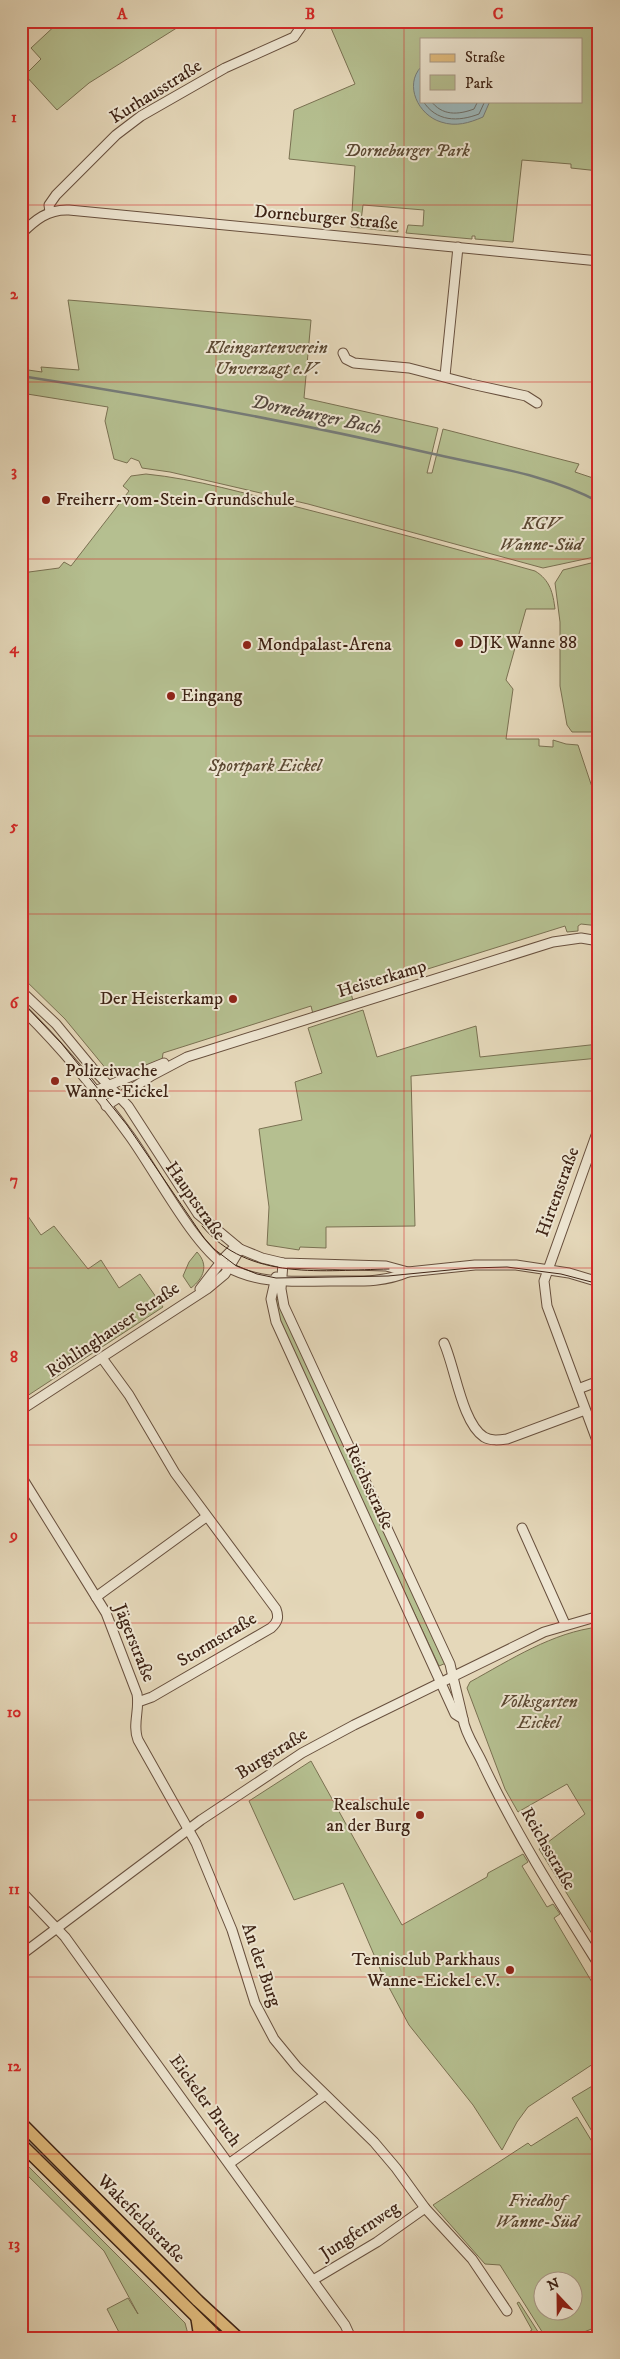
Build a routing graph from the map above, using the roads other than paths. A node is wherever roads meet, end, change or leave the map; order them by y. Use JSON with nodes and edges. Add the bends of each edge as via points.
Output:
{"nodes":[{"id":1,"x":305,"y":21,"type":"edge"},
{"id":2,"x":50,"y":212,"type":"junction"},
{"id":3,"x":21,"y":234,"type":"edge"},
{"id":4,"x":458,"y":247,"type":"junction"},
{"id":5,"x":599,"y":261,"type":"edge"},
{"id":6,"x":344,"y":353,"type":"dead end"},
{"id":7,"x":446,"y":376,"type":"junction"},
{"id":8,"x":537,"y":403,"type":"dead end"},
{"id":9,"x":599,"y":940,"type":"edge"},
{"id":10,"x":21,"y":991,"type":"edge"},
{"id":11,"x":21,"y":1008,"type":"edge"},
{"id":12,"x":177,"y":1061,"type":"junction"},
{"id":13,"x":109,"y":1085,"type":"junction"},
{"id":14,"x":95,"y":1091,"type":"junction"},
{"id":15,"x":120,"y":1096,"type":"junction"},
{"id":16,"x":106,"y":1106,"type":"junction"},
{"id":17,"x":599,"y":1127,"type":"edge"},
{"id":18,"x":238,"y":1248,"type":"junction"},
{"id":19,"x":220,"y":1262,"type":"junction"},
{"id":20,"x":281,"y":1262,"type":"junction"},
{"id":21,"x":230,"y":1268,"type":"junction"},
{"id":22,"x":548,"y":1269,"type":"junction"},
{"id":23,"x":408,"y":1272,"type":"junction"},
{"id":24,"x":278,"y":1281,"type":"junction"},
{"id":25,"x":599,"y":1282,"type":"edge"},
{"id":26,"x":198,"y":1293,"type":"junction"},
{"id":27,"x":444,"y":1343,"type":"dead end"},
{"id":28,"x":102,"y":1358,"type":"junction"},
{"id":29,"x":599,"y":1381,"type":"edge"},
{"id":30,"x":578,"y":1389,"type":"junction"},
{"id":31,"x":21,"y":1410,"type":"edge"},
{"id":32,"x":585,"y":1410,"type":"junction"},
{"id":33,"x":599,"y":1446,"type":"edge"},
{"id":34,"x":21,"y":1476,"type":"edge"},
{"id":35,"x":206,"y":1516,"type":"junction"},
{"id":36,"x":522,"y":1528,"type":"dead end"},
{"id":37,"x":96,"y":1597,"type":"junction"},
{"id":38,"x":599,"y":1616,"type":"edge"},
{"id":39,"x":565,"y":1624,"type":"junction"},
{"id":40,"x":453,"y":1678,"type":"junction"},
{"id":41,"x":441,"y":1683,"type":"junction"},
{"id":42,"x":138,"y":1702,"type":"junction"},
{"id":43,"x":462,"y":1720,"type":"junction"},
{"id":44,"x":190,"y":1830,"type":"junction"},
{"id":45,"x":21,"y":1891,"type":"edge"},
{"id":46,"x":57,"y":1929,"type":"junction"},
{"id":47,"x":21,"y":1955,"type":"edge"},
{"id":48,"x":599,"y":1965,"type":"edge"},
{"id":49,"x":325,"y":2095,"type":"junction"},
{"id":50,"x":21,"y":2123,"type":"edge"},
{"id":51,"x":21,"y":2144,"type":"edge"},
{"id":52,"x":230,"y":2163,"type":"junction"},
{"id":53,"x":425,"y":2208,"type":"junction"},
{"id":54,"x":313,"y":2280,"type":"junction"},
{"id":55,"x":506,"y":2311,"type":"dead end"},
{"id":56,"x":196,"y":2317,"type":"junction"},
{"id":57,"x":231,"y":2336,"type":"edge"},
{"id":58,"x":200,"y":2338,"type":"edge"},
{"id":59,"x":218,"y":2338,"type":"edge"},
{"id":60,"x":351,"y":2338,"type":"edge"}],
"edges":[{"from":1,"to":2,"type":"street","name":"Kurhausstraße","via":[[294,37],[210,76],[128,126],[56,195],[49,205]]},
{"from":2,"to":3,"type":"street"},
{"from":2,"to":4,"type":"street","name":"Dorneburger Straße","via":[[68,210]]},
{"from":4,"to":5,"type":"street","name":"Dorneburger Straße"},
{"from":4,"to":7,"type":"street"},
{"from":6,"to":7,"type":"street","via":[[354,363],[409,368]]},
{"from":7,"to":8,"type":"street","via":[[526,396]]},
{"from":9,"to":12,"type":"street","name":"Heisterkamp","via":[[581,938],[554,942]]},
{"from":10,"to":13,"type":"street","name":"Hauptstraße","via":[[56,1024]]},
{"from":11,"to":14,"type":"street","name":"Hauptstraße"},
{"from":12,"to":13,"type":"street","name":"Heisterkamp"},
{"from":12,"to":15,"type":"street","name":"Heisterkamp"},
{"from":13,"to":14,"type":"street","name":"Heisterkamp"},
{"from":13,"to":15,"type":"street","name":"Hauptstraße"},
{"from":14,"to":16,"type":"street","name":"Hauptstraße"},
{"from":15,"to":16,"type":"street","name":"Heisterkamp"},
{"from":15,"to":18,"type":"street","name":"Hauptstraße","via":[[194,1208]]},
{"from":16,"to":19,"type":"street","name":"Hauptstraße","via":[[197,1236]]},
{"from":17,"to":22,"type":"street","name":"Hirtenstraße"},
{"from":18,"to":19,"type":"street","name":"Röhlinghauser Straße"},
{"from":18,"to":20,"type":"street","name":"Hauptstraße"},
{"from":18,"to":21,"type":"street","name":"Röhlinghauser Straße"},
{"from":19,"to":21,"type":"street","name":"Hauptstraße"},
{"from":19,"to":26,"type":"street","name":"Röhlinghauser Straße"},
{"from":20,"to":23,"type":"street","name":"Hauptstraße","via":[[386,1266]]},
{"from":20,"to":24,"type":"street","name":"Reichsstraße"},
{"from":21,"to":24,"type":"street","name":"Hauptstraße","via":[[257,1278]]},
{"from":21,"to":26,"type":"street","name":"Röhlinghauser Straße","via":[[220,1279]]},
{"from":22,"to":23,"type":"street","name":"Hauptstraße","via":[[497,1264]]},
{"from":22,"to":25,"type":"street","name":"Hauptstraße"},
{"from":22,"to":30,"type":"street","name":"Hirtenstraße","via":[[544,1298]]},
{"from":23,"to":24,"type":"street","name":"Hauptstraße","via":[[389,1279],[365,1281]]},
{"from":24,"to":40,"type":"street","name":"Reichsstraße","via":[[284,1306],[450,1664]]},
{"from":24,"to":41,"type":"street","name":"Reichsstraße","via":[[271,1307],[276,1322]]},
{"from":26,"to":28,"type":"street","name":"Röhlinghauser Straße"},
{"from":27,"to":32,"type":"street","via":[[465,1409],[484,1437],[507,1440]]},
{"from":28,"to":31,"type":"street","name":"Röhlinghauser Straße"},
{"from":28,"to":35,"type":"street","name":"Stormstraße"},
{"from":29,"to":30,"type":"street"},
{"from":30,"to":32,"type":"street","name":"Hirtenstraße"},
{"from":32,"to":33,"type":"street","name":"Hirtenstraße"},
{"from":34,"to":37,"type":"street","name":"Jägerstraße"},
{"from":35,"to":37,"type":"street"},
{"from":35,"to":42,"type":"street","name":"Stormstraße","via":[[276,1609],[277,1622],[152,1697]]},
{"from":36,"to":39,"type":"street"},
{"from":37,"to":42,"type":"street","name":"Jägerstraße","via":[[110,1621]]},
{"from":38,"to":39,"type":"street","name":"Burgstraße"},
{"from":39,"to":40,"type":"street","name":"Burgstraße"},
{"from":40,"to":41,"type":"street","name":"Burgstraße"},
{"from":40,"to":43,"type":"street","name":"Reichsstraße"},
{"from":41,"to":43,"type":"street","name":"Reichsstraße","via":[[455,1714]]},
{"from":41,"to":44,"type":"street","name":"Burgstraße","via":[[302,1753]]},
{"from":42,"to":44,"type":"street","name":"Jägerstraße","via":[[135,1728],[138,1740]]},
{"from":43,"to":48,"type":"street","name":"Reichsstraße","via":[[489,1778]]},
{"from":44,"to":46,"type":"street","name":"Burgstraße"},
{"from":44,"to":49,"type":"street","name":"An der Burg","via":[[230,1924],[246,1980],[262,2020],[285,2054]]},
{"from":45,"to":46,"type":"street","name":"Eickeler Bruch"},
{"from":46,"to":47,"type":"street","name":"Burgstraße"},
{"from":46,"to":52,"type":"street","name":"Eickeler Bruch"},
{"from":49,"to":52,"type":"street"},
{"from":49,"to":53,"type":"street","name":"An der Burg","via":[[374,2142]]},
{"from":50,"to":57,"type":"main road","name":"Wakefieldstraße"},
{"from":51,"to":56,"type":"main road","name":"Wakefieldstraße"},
{"from":52,"to":54,"type":"street","name":"Eickeler Bruch"},
{"from":53,"to":54,"type":"street","name":"Jungfernweg","via":[[377,2242]]},
{"from":53,"to":55,"type":"street","name":"An der Burg","via":[[472,2259]]},
{"from":54,"to":60,"type":"street","name":"Eickeler Bruch"},
{"from":56,"to":58,"type":"main road"},
{"from":56,"to":59,"type":"main road","name":"Wakefieldstraße"}]}
